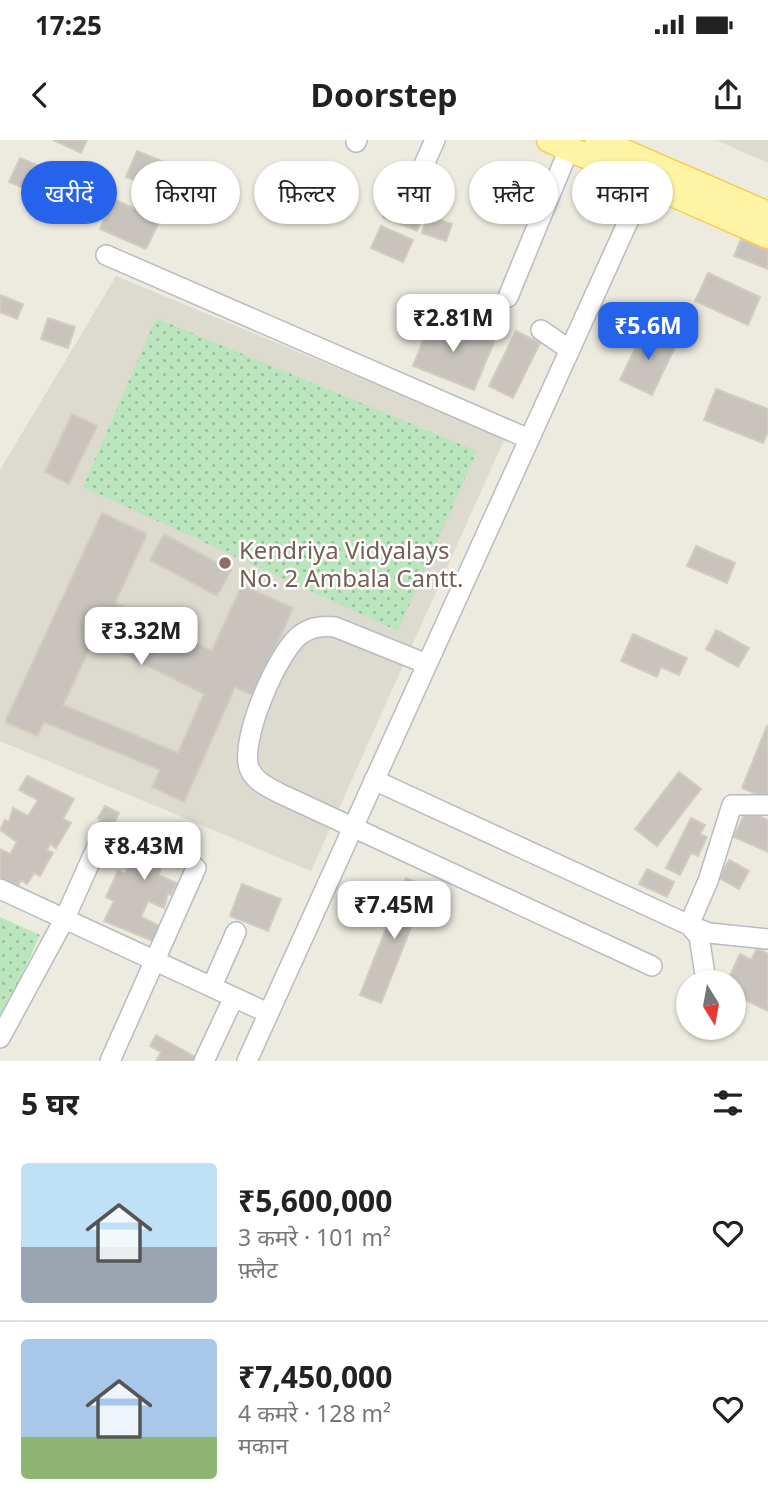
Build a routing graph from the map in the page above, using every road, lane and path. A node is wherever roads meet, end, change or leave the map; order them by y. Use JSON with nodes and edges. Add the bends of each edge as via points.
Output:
{"nodes":[{"id":1,"x":435,"y":140,"type":"edge"},
{"id":2,"x":597,"y":140,"type":"edge"},
{"id":3,"x":559,"y":144,"type":"edge"},
{"id":4,"x":426,"y":161,"type":"edge"},
{"id":5,"x":598,"y":161,"type":"edge"},
{"id":6,"x":673,"y":194,"type":"edge"},
{"id":7,"x":768,"y":214,"type":"edge"},
{"id":8,"x":627,"y":224,"type":"edge"},
{"id":9,"x":768,"y":236,"type":"edge"},
{"id":10,"x":106,"y":255,"type":"dead end"},
{"id":11,"x":508,"y":298,"type":"dead end"},
{"id":12,"x":541,"y":330,"type":"dead end"},
{"id":13,"x":570,"y":350,"type":"junction"},
{"id":14,"x":530,"y":439,"type":"junction"},
{"id":15,"x":427,"y":664,"type":"junction"},
{"id":16,"x":374,"y":780,"type":"junction"},
{"id":17,"x":768,"y":805,"type":"edge"},
{"id":18,"x":353,"y":826,"type":"junction"},
{"id":19,"x":104,"y":831,"type":"dead end"},
{"id":20,"x":197,"y":868,"type":"dead end"},
{"id":21,"x":0,"y":888,"type":"edge"},
{"id":22,"x":65,"y":918,"type":"junction"},
{"id":23,"x":689,"y":925,"type":"junction"},
{"id":24,"x":236,"y":932,"type":"dead end"},
{"id":25,"x":768,"y":939,"type":"edge"},
{"id":26,"x":157,"y":961,"type":"junction"},
{"id":27,"x":652,"y":966,"type":"dead end"},
{"id":28,"x":704,"y":970,"type":"edge"},
{"id":29,"x":212,"y":986,"type":"junction"},
{"id":30,"x":234,"y":997,"type":"junction"},
{"id":31,"x":268,"y":1013,"type":"junction"},
{"id":32,"x":0,"y":1038,"type":"edge"},
{"id":33,"x":110,"y":1061,"type":"edge"},
{"id":34,"x":204,"y":1061,"type":"edge"},
{"id":35,"x":247,"y":1061,"type":"edge"}],
"edges":[{"from":1,"to":4,"type":"street"},
{"from":2,"to":7,"type":"main road"},
{"from":3,"to":5,"type":"main road"},
{"from":3,"to":11,"type":"street"},
{"from":6,"to":9,"type":"main road"},
{"from":8,"to":13,"type":"street"},
{"from":10,"to":14,"type":"street"},
{"from":12,"to":13,"type":"street"},
{"from":13,"to":14,"type":"street"},
{"from":14,"to":15,"type":"street"},
{"from":15,"to":16,"type":"street"},
{"from":15,"to":18,"type":"street","via":[[324,626],[302,633],[275,670],[254,721],[246,754],[249,768],[279,793]]},
{"from":16,"to":18,"type":"street"},
{"from":16,"to":23,"type":"street"},
{"from":17,"to":23,"type":"street","via":[[732,805]]},
{"from":18,"to":27,"type":"street"},
{"from":18,"to":31,"type":"street"},
{"from":19,"to":22,"type":"street"},
{"from":20,"to":26,"type":"street"},
{"from":21,"to":22,"type":"street"},
{"from":22,"to":26,"type":"street"},
{"from":22,"to":32,"type":"street"},
{"from":23,"to":25,"type":"street","via":[[709,933]]},
{"from":23,"to":28,"type":"street","via":[[699,936]]},
{"from":24,"to":29,"type":"street"},
{"from":26,"to":29,"type":"street"},
{"from":26,"to":33,"type":"street"},
{"from":29,"to":30,"type":"street"},
{"from":30,"to":31,"type":"street"},
{"from":30,"to":34,"type":"street"},
{"from":31,"to":35,"type":"street"}]}
